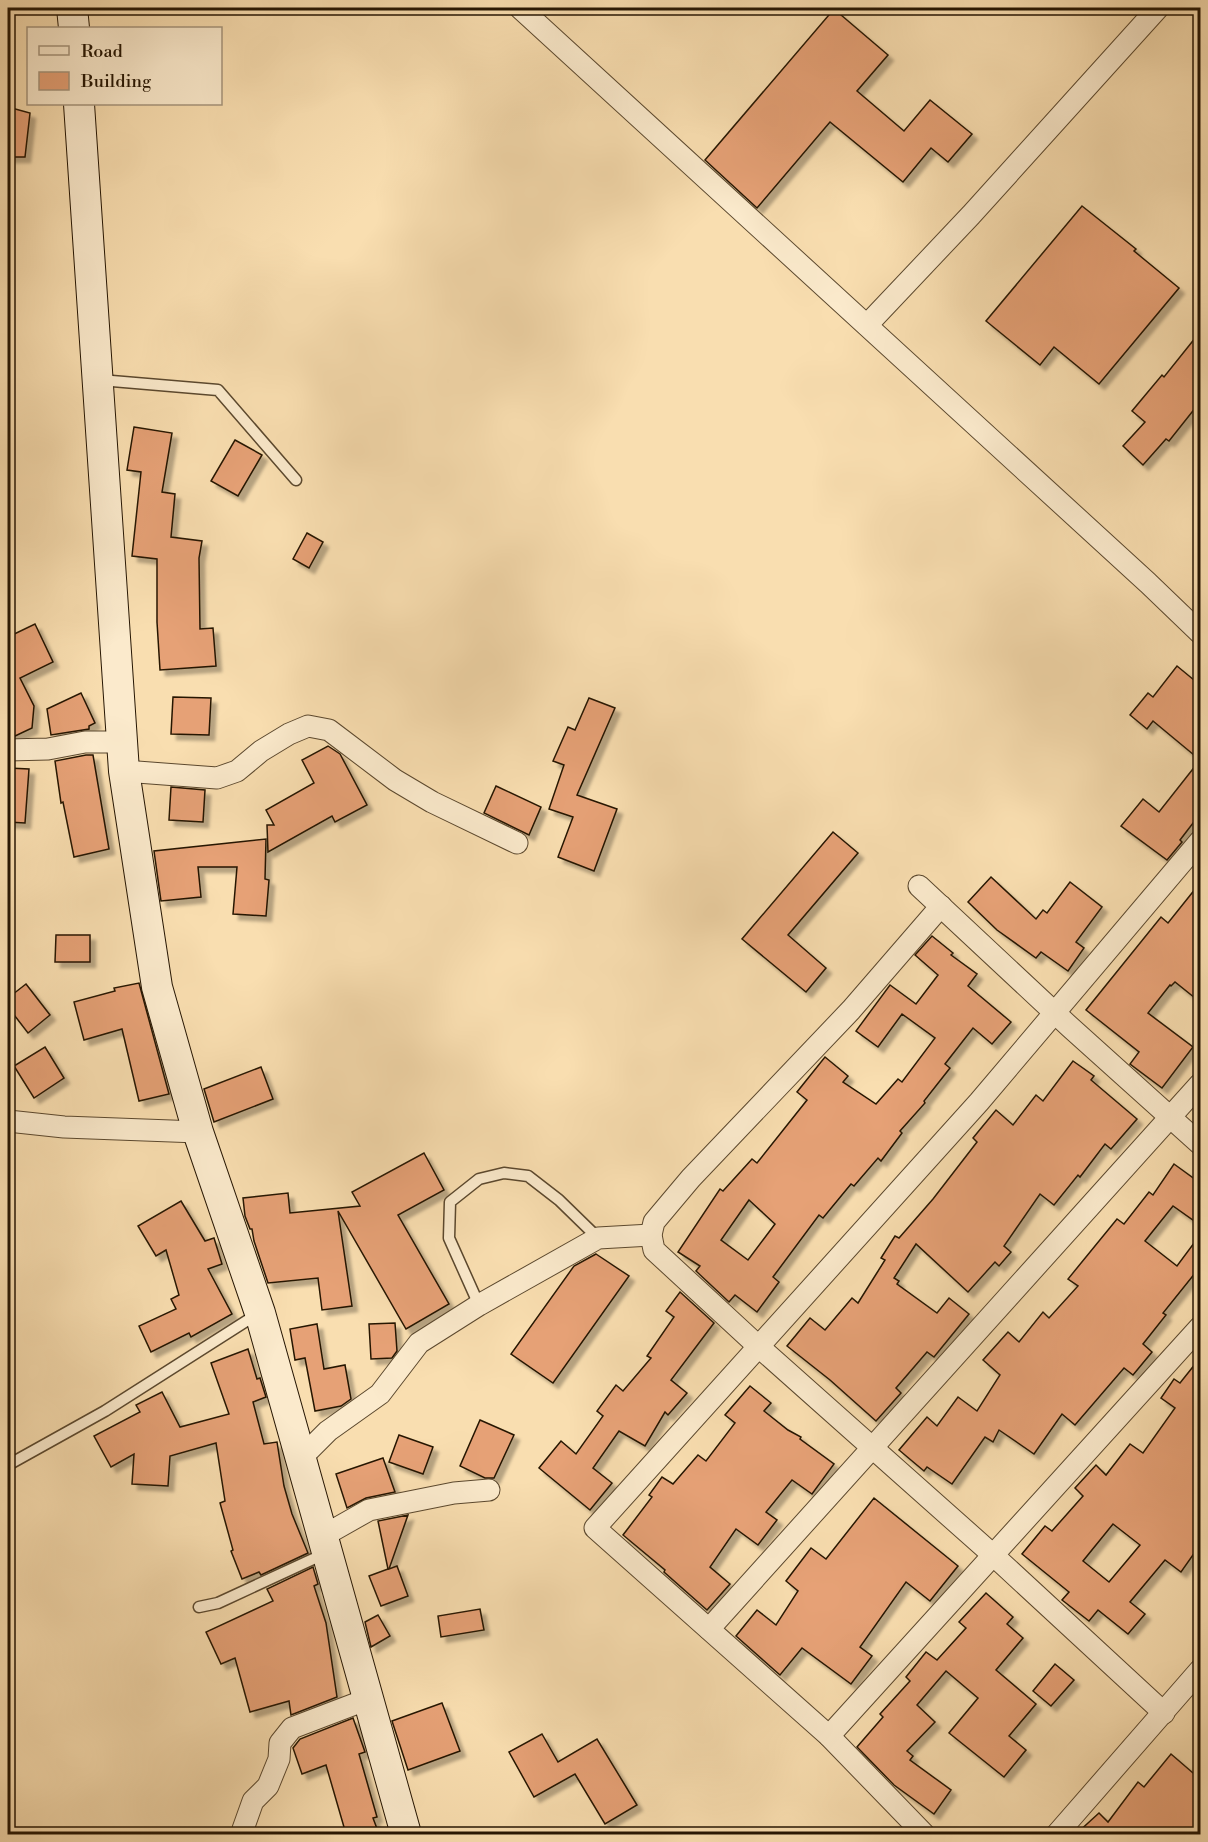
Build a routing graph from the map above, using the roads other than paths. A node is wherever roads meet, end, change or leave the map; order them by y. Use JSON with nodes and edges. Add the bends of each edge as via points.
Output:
{"nodes":[{"id":1,"x":72,"y":8,"type":"edge"},
{"id":2,"x":519,"y":8,"type":"edge"},
{"id":3,"x":1158,"y":8,"type":"edge"},
{"id":4,"x":74,"y":27,"type":"edge"},
{"id":5,"x":79,"y":105,"type":"edge"},
{"id":6,"x":867,"y":325,"type":"junction"},
{"id":7,"x":97,"y":380,"type":"junction"},
{"id":8,"x":296,"y":480,"type":"dead end"},
{"id":9,"x":1200,"y":633,"type":"edge"},
{"id":10,"x":8,"y":750,"type":"edge"},
{"id":11,"x":123,"y":757,"type":"junction"},
{"id":12,"x":1200,"y":841,"type":"edge"},
{"id":13,"x":517,"y":843,"type":"dead end"},
{"id":14,"x":919,"y":886,"type":"dead end"},
{"id":15,"x":941,"y":906,"type":"junction"},
{"id":16,"x":1055,"y":1014,"type":"junction"},
{"id":17,"x":1200,"y":1084,"type":"edge"},
{"id":18,"x":1171,"y":1117,"type":"junction"},
{"id":19,"x":8,"y":1121,"type":"edge"},
{"id":20,"x":198,"y":1132,"type":"junction"},
{"id":21,"x":1200,"y":1144,"type":"edge"},
{"id":22,"x":651,"y":1236,"type":"junction"},
{"id":23,"x":598,"y":1238,"type":"junction"},
{"id":24,"x":479,"y":1305,"type":"junction"},
{"id":25,"x":260,"y":1313,"type":"junction"},
{"id":26,"x":1200,"y":1327,"type":"edge"},
{"id":27,"x":759,"y":1346,"type":"junction"},
{"id":28,"x":873,"y":1447,"type":"junction"},
{"id":29,"x":301,"y":1458,"type":"junction"},
{"id":30,"x":8,"y":1465,"type":"edge"},
{"id":31,"x":489,"y":1490,"type":"dead end"},
{"id":32,"x":325,"y":1544,"type":"junction"},
{"id":33,"x":993,"y":1555,"type":"junction"},
{"id":34,"x":199,"y":1607,"type":"dead end"},
{"id":35,"x":709,"y":1629,"type":"junction"},
{"id":36,"x":1200,"y":1670,"type":"edge"},
{"id":37,"x":368,"y":1699,"type":"junction"},
{"id":38,"x":1164,"y":1713,"type":"junction"},
{"id":39,"x":829,"y":1736,"type":"junction"},
{"id":40,"x":243,"y":1829,"type":"dead end"},
{"id":41,"x":406,"y":1834,"type":"edge"},
{"id":42,"x":924,"y":1834,"type":"edge"},
{"id":43,"x":1057,"y":1834,"type":"edge"}],
"edges":[{"from":1,"to":4,"type":"street"},
{"from":2,"to":6,"type":"street"},
{"from":3,"to":6,"type":"street"},
{"from":5,"to":7,"type":"street"},
{"from":6,"to":9,"type":"street"},
{"from":7,"to":8,"type":"lane","via":[[218,390]]},
{"from":7,"to":11,"type":"street"},
{"from":10,"to":11,"type":"street","via":[[48,749],[85,742]]},
{"from":11,"to":13,"type":"street","via":[[217,778],[237,771],[261,750],[289,734],[308,726],[329,730],[395,780]]},
{"from":11,"to":20,"type":"street","via":[[157,987]]},
{"from":12,"to":16,"type":"street"},
{"from":14,"to":15,"type":"street"},
{"from":15,"to":16,"type":"street"},
{"from":15,"to":22,"type":"street","via":[[851,1010],[691,1178],[654,1222]]},
{"from":16,"to":18,"type":"street"},
{"from":16,"to":27,"type":"street"},
{"from":17,"to":18,"type":"street"},
{"from":18,"to":21,"type":"street"},
{"from":18,"to":28,"type":"street"},
{"from":19,"to":20,"type":"street"},
{"from":20,"to":25,"type":"street"},
{"from":22,"to":23,"type":"street"},
{"from":22,"to":27,"type":"street","via":[[654,1250]]},
{"from":23,"to":24,"type":"street"},
{"from":23,"to":24,"type":"lane","via":[[528,1176],[504,1173],[478,1179],[450,1202],[449,1238]]},
{"from":24,"to":29,"type":"street","via":[[419,1343],[380,1394],[328,1431]]},
{"from":25,"to":29,"type":"street"},
{"from":25,"to":30,"type":"lane","via":[[105,1412]]},
{"from":26,"to":33,"type":"street"},
{"from":27,"to":28,"type":"street"},
{"from":27,"to":35,"type":"street","via":[[595,1528]]},
{"from":28,"to":33,"type":"street"},
{"from":28,"to":35,"type":"street"},
{"from":29,"to":32,"type":"street"},
{"from":31,"to":32,"type":"street","via":[[369,1510]]},
{"from":32,"to":34,"type":"lane","via":[[218,1603]]},
{"from":32,"to":37,"type":"street"},
{"from":33,"to":38,"type":"street"},
{"from":33,"to":39,"type":"street"},
{"from":35,"to":39,"type":"street"},
{"from":36,"to":38,"type":"street"},
{"from":37,"to":40,"type":"street","via":[[292,1728],[280,1743],[279,1759],[268,1785],[253,1801]]},
{"from":37,"to":41,"type":"street"},
{"from":38,"to":43,"type":"street"},
{"from":39,"to":42,"type":"street"}]}
